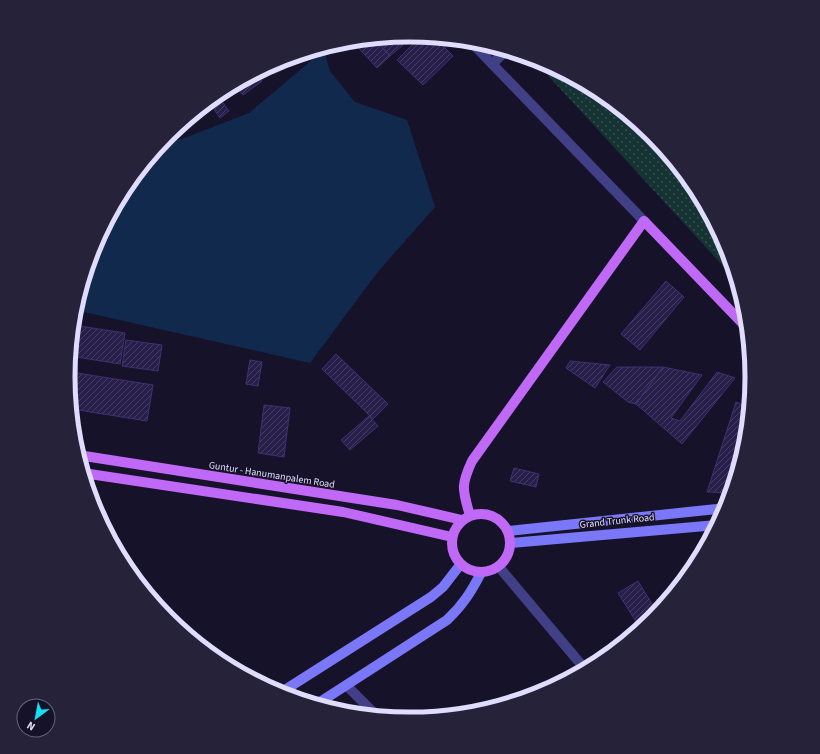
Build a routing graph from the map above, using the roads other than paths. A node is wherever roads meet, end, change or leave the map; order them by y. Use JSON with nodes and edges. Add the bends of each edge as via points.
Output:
{"nodes":[{"id":1,"x":477,"y":48,"type":"edge"},
{"id":2,"x":502,"y":55,"type":"edge"},
{"id":3,"x":492,"y":64,"type":"junction"},
{"id":4,"x":644,"y":221,"type":"junction"},
{"id":5,"x":740,"y":321,"type":"edge"},
{"id":6,"x":84,"y":456,"type":"edge"},
{"id":7,"x":89,"y":474,"type":"edge"},
{"id":8,"x":717,"y":509,"type":"edge"},
{"id":9,"x":466,"y":518,"type":"junction"},
{"id":10,"x":710,"y":526,"type":"edge"},
{"id":11,"x":508,"y":531,"type":"junction"},
{"id":12,"x":452,"y":537,"type":"junction"},
{"id":13,"x":511,"y":543,"type":"junction"},
{"id":14,"x":460,"y":565,"type":"junction"},
{"id":15,"x":499,"y":567,"type":"junction"},
{"id":16,"x":481,"y":573,"type":"junction"},
{"id":17,"x":581,"y":665,"type":"edge"},
{"id":18,"x":347,"y":686,"type":"junction"},
{"id":19,"x":287,"y":688,"type":"edge"},
{"id":20,"x":322,"y":701,"type":"edge"},
{"id":21,"x":370,"y":709,"type":"edge"}],
"edges":[{"from":1,"to":3,"type":"street"},
{"from":2,"to":3,"type":"street"},
{"from":3,"to":4,"type":"street"},
{"from":4,"to":5,"type":"main road"},
{"from":4,"to":9,"type":"main road","via":[[472,461],[465,476],[463,489]]},
{"from":6,"to":9,"type":"main road","name":"Guntur - Hanumanpalem Road"},
{"from":7,"to":12,"type":"main road","via":[[343,512]]},
{"from":8,"to":11,"type":"main road","name":"Grand Trunk Road"},
{"from":9,"to":11,"type":"main road","via":[[479,514],[489,515],[498,519]]},
{"from":9,"to":12,"type":"main road","via":[[455,528]]},
{"from":10,"to":13,"type":"main road","name":"Grand Trunk Road"},
{"from":11,"to":13,"type":"main road"},
{"from":12,"to":14,"type":"main road","via":[[454,557]]},
{"from":13,"to":15,"type":"main road","via":[[505,561]]},
{"from":14,"to":16,"type":"main road","via":[[467,570]]},
{"from":14,"to":19,"type":"main road","via":[[444,587]]},
{"from":15,"to":16,"type":"main road"},
{"from":15,"to":17,"type":"street"},
{"from":16,"to":18,"type":"main road","via":[[469,595],[447,620]]},
{"from":18,"to":20,"type":"main road"},
{"from":18,"to":21,"type":"street"}]}
